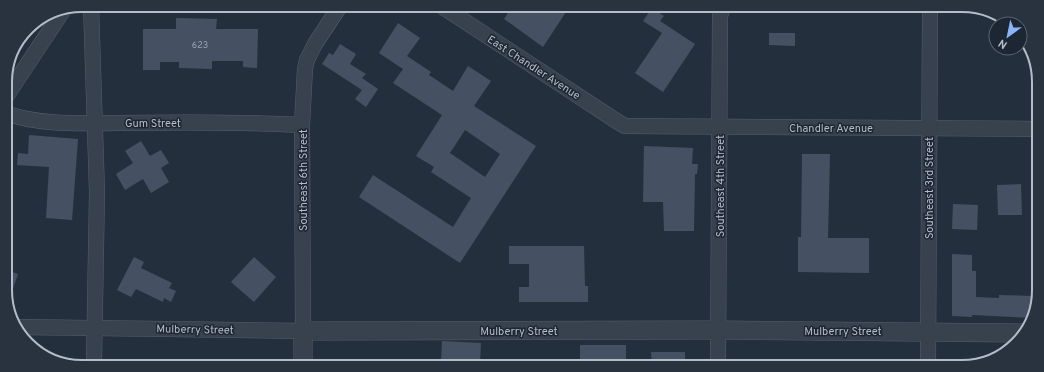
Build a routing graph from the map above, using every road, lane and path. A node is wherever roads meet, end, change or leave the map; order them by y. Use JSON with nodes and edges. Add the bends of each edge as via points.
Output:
{"nodes":[{"id":1,"x":91,"y":12,"type":"edge"},
{"id":2,"x":336,"y":12,"type":"edge"},
{"id":3,"x":451,"y":12,"type":"edge"},
{"id":4,"x":722,"y":12,"type":"edge"},
{"id":5,"x":930,"y":12,"type":"edge"},
{"id":6,"x":59,"y":16,"type":"edge"},
{"id":7,"x":12,"y":87,"type":"edge"},
{"id":8,"x":12,"y":115,"type":"edge"},
{"id":9,"x":95,"y":124,"type":"junction"},
{"id":10,"x":302,"y":126,"type":"junction"},
{"id":11,"x":625,"y":126,"type":"joint"},
{"id":12,"x":720,"y":127,"type":"junction"},
{"id":13,"x":929,"y":128,"type":"junction"},
{"id":14,"x":1032,"y":129,"type":"edge"},
{"id":15,"x":23,"y":327,"type":"edge"},
{"id":16,"x":95,"y":328,"type":"junction"},
{"id":17,"x":718,"y":330,"type":"junction"},
{"id":18,"x":303,"y":331,"type":"junction"},
{"id":19,"x":928,"y":332,"type":"junction"},
{"id":20,"x":1018,"y":333,"type":"edge"},
{"id":21,"x":94,"y":360,"type":"edge"},
{"id":22,"x":303,"y":360,"type":"edge"},
{"id":23,"x":718,"y":360,"type":"edge"},
{"id":24,"x":928,"y":360,"type":"edge"}],
"edges":[{"from":1,"to":9,"type":"street"},
{"from":2,"to":10,"type":"street","name":"Southeast 6th Street","via":[[307,60]]},
{"from":3,"to":11,"type":"street","name":"East Chandler Avenue"},
{"from":4,"to":12,"type":"street","name":"Southeast 4th Street"},
{"from":5,"to":13,"type":"street","name":"Southeast 3rd Street"},
{"from":6,"to":7,"type":"street"},
{"from":8,"to":9,"type":"street","name":"Gum Street","via":[[44,121]]},
{"from":9,"to":10,"type":"street","name":"Gum Street","via":[[238,123]]},
{"from":9,"to":16,"type":"street"},
{"from":10,"to":18,"type":"street","name":"Southeast 6th Street"},
{"from":11,"to":12,"type":"street","name":"Chandler Avenue"},
{"from":12,"to":13,"type":"street","name":"Chandler Avenue"},
{"from":12,"to":17,"type":"street","name":"Southeast 4th Street"},
{"from":13,"to":14,"type":"street","name":"Chandler Avenue"},
{"from":13,"to":19,"type":"street","name":"Southeast 3rd Street"},
{"from":15,"to":16,"type":"street","name":"Mulberry Street"},
{"from":16,"to":18,"type":"street","name":"Mulberry Street"},
{"from":16,"to":21,"type":"street"},
{"from":17,"to":18,"type":"street","name":"Mulberry Street"},
{"from":17,"to":19,"type":"street","name":"Mulberry Street"},
{"from":17,"to":23,"type":"street","name":"Southeast 4th Street"},
{"from":18,"to":22,"type":"street","name":"Southeast 6th Street"},
{"from":19,"to":20,"type":"street","name":"Mulberry Street"},
{"from":19,"to":24,"type":"street","name":"Southeast 3rd Street"}]}
